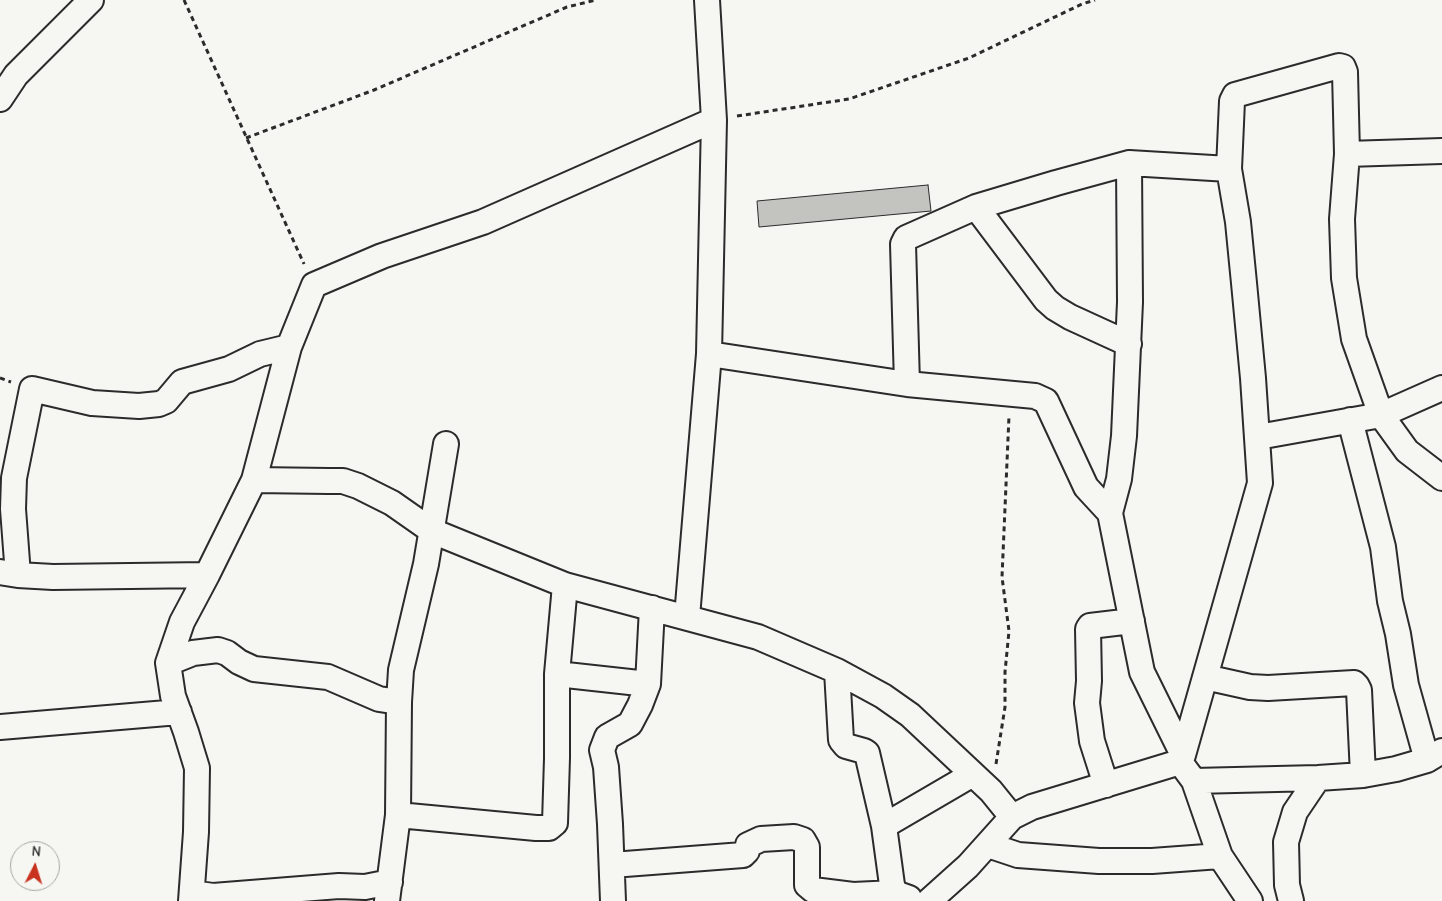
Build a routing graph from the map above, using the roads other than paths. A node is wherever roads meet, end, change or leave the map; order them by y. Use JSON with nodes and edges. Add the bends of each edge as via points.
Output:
{"nodes":[{"id":1,"x":91,"y":0,"type":"edge"},
{"id":2,"x":707,"y":0,"type":"edge"},
{"id":3,"x":0,"y":99,"type":"edge"},
{"id":4,"x":714,"y":120,"type":"junction"},
{"id":5,"x":1442,"y":151,"type":"edge"},
{"id":6,"x":1348,"y":154,"type":"junction"},
{"id":7,"x":1129,"y":163,"type":"junction"},
{"id":8,"x":1229,"y":169,"type":"junction"},
{"id":9,"x":976,"y":207,"type":"junction"},
{"id":10,"x":1129,"y":344,"type":"junction"},
{"id":11,"x":289,"y":347,"type":"junction"},
{"id":12,"x":708,"y":354,"type":"junction"},
{"id":13,"x":907,"y":384,"type":"junction"},
{"id":14,"x":1442,"y":388,"type":"edge"},
{"id":15,"x":1381,"y":415,"type":"junction"},
{"id":16,"x":1350,"y":420,"type":"junction"},
{"id":17,"x":1258,"y":437,"type":"junction"},
{"id":18,"x":446,"y":444,"type":"dead end"},
{"id":19,"x":1442,"y":478,"type":"edge"},
{"id":20,"x":254,"y":480,"type":"junction"},
{"id":21,"x":1110,"y":513,"type":"junction"},
{"id":22,"x":432,"y":531,"type":"junction"},
{"id":23,"x":9,"y":574,"type":"edge"},
{"id":24,"x":208,"y":575,"type":"junction"},
{"id":25,"x":565,"y":585,"type":"junction"},
{"id":26,"x":652,"y":608,"type":"junction"},
{"id":27,"x":687,"y":618,"type":"junction"},
{"id":28,"x":1132,"y":621,"type":"junction"},
{"id":29,"x":168,"y":663,"type":"junction"},
{"id":30,"x":837,"y":671,"type":"junction"},
{"id":31,"x":557,"y":674,"type":"junction"},
{"id":32,"x":1205,"y":676,"type":"junction"},
{"id":33,"x":648,"y":684,"type":"junction"},
{"id":34,"x":399,"y":702,"type":"junction"},
{"id":35,"x":179,"y":712,"type":"junction"},
{"id":36,"x":0,"y":727,"type":"edge"},
{"id":37,"x":1434,"y":756,"type":"edge"},
{"id":38,"x":1181,"y":758,"type":"junction"},
{"id":39,"x":973,"y":774,"type":"junction"},
{"id":40,"x":1363,"y":775,"type":"junction"},
{"id":41,"x":1318,"y":778,"type":"junction"},
{"id":42,"x":1194,"y":782,"type":"junction"},
{"id":43,"x":1106,"y":785,"type":"junction"},
{"id":44,"x":398,"y":815,"type":"junction"},
{"id":45,"x":1012,"y":817,"type":"junction"},
{"id":46,"x":884,"y":826,"type":"junction"},
{"id":47,"x":988,"y":845,"type":"junction"},
{"id":48,"x":1220,"y":856,"type":"junction"},
{"id":49,"x":612,"y":865,"type":"junction"},
{"id":50,"x":389,"y":892,"type":"edge"},
{"id":51,"x":905,"y":897,"type":"edge"},
{"id":52,"x":190,"y":899,"type":"edge"},
{"id":53,"x":613,"y":901,"type":"edge"},
{"id":54,"x":929,"y":901,"type":"edge"},
{"id":55,"x":1250,"y":901,"type":"edge"},
{"id":56,"x":1292,"y":901,"type":"edge"}],
"edges":[{"from":1,"to":3,"type":"street","via":[[16,74]]},
{"from":2,"to":4,"type":"street"},
{"from":4,"to":11,"type":"street","via":[[483,222],[382,256],[314,285]]},
{"from":4,"to":12,"type":"street"},
{"from":5,"to":6,"type":"street"},
{"from":6,"to":8,"type":"street","via":[[1345,72],[1339,66],[1235,95],[1232,101]]},
{"from":6,"to":15,"type":"street","via":[[1342,219],[1344,278],[1354,339]]},
{"from":7,"to":8,"type":"street"},
{"from":7,"to":9,"type":"street"},
{"from":7,"to":10,"type":"street"},
{"from":8,"to":17,"type":"street","via":[[1239,231]]},
{"from":9,"to":10,"type":"street","via":[[1046,300],[1070,318]]},
{"from":9,"to":13,"type":"street","via":[[912,234],[903,244]]},
{"from":10,"to":21,"type":"street","via":[[1121,462]]},
{"from":11,"to":20,"type":"street"},
{"from":11,"to":23,"type":"street","via":[[182,382],[166,401],[159,404],[92,403],[32,388],[14,478]]},
{"from":12,"to":13,"type":"street"},
{"from":12,"to":27,"type":"street"},
{"from":13,"to":21,"type":"street","via":[[1010,393],[1046,401],[1086,487]]},
{"from":14,"to":15,"type":"street"},
{"from":15,"to":16,"type":"street"},
{"from":15,"to":19,"type":"street","via":[[1407,451]]},
{"from":16,"to":17,"type":"street"},
{"from":16,"to":37,"type":"street","via":[[1383,547],[1406,686]]},
{"from":17,"to":32,"type":"street","via":[[1260,483],[1257,498]]},
{"from":18,"to":22,"type":"street"},
{"from":20,"to":22,"type":"street","via":[[329,481],[358,486]]},
{"from":20,"to":24,"type":"street"},
{"from":21,"to":28,"type":"street"},
{"from":22,"to":25,"type":"street"},
{"from":22,"to":34,"type":"street","via":[[402,670]]},
{"from":23,"to":24,"type":"street"},
{"from":24,"to":29,"type":"street","via":[[182,622]]},
{"from":25,"to":26,"type":"street"},
{"from":25,"to":31,"type":"street"},
{"from":26,"to":27,"type":"street"},
{"from":26,"to":33,"type":"street"},
{"from":27,"to":30,"type":"street","via":[[758,637]]},
{"from":28,"to":38,"type":"street","via":[[1142,672]]},
{"from":28,"to":43,"type":"street","via":[[1090,626],[1088,629],[1087,703],[1092,742]]},
{"from":29,"to":34,"type":"street","via":[[193,653],[218,650],[254,669],[328,677],[379,699]]},
{"from":29,"to":35,"type":"street"},
{"from":30,"to":39,"type":"street","via":[[910,714]]},
{"from":30,"to":46,"type":"street","via":[[841,740],[846,746],[867,753]]},
{"from":31,"to":33,"type":"street"},
{"from":31,"to":44,"type":"street","via":[[555,823],[549,828],[536,828]]},
{"from":32,"to":38,"type":"street"},
{"from":32,"to":40,"type":"street","via":[[1268,688],[1354,683],[1359,690]]},
{"from":33,"to":49,"type":"street","via":[[630,724],[607,737],[602,750],[606,767]]},
{"from":34,"to":44,"type":"street"},
{"from":35,"to":36,"type":"street"},
{"from":35,"to":52,"type":"street","via":[[197,768]]},
{"from":37,"to":40,"type":"street","via":[[1396,769]]},
{"from":38,"to":42,"type":"street"},
{"from":38,"to":43,"type":"street"},
{"from":39,"to":45,"type":"street"},
{"from":39,"to":46,"type":"street"},
{"from":40,"to":41,"type":"street"},
{"from":41,"to":42,"type":"street"},
{"from":41,"to":56,"type":"street","via":[[1295,812],[1286,842],[1287,884]]},
{"from":42,"to":48,"type":"street"},
{"from":43,"to":45,"type":"street","via":[[1032,807]]},
{"from":44,"to":50,"type":"street"},
{"from":45,"to":47,"type":"street"},
{"from":46,"to":51,"type":"street","via":[[892,885]]},
{"from":47,"to":48,"type":"street","via":[[1018,855],[1099,861]]},
{"from":47,"to":54,"type":"street"},
{"from":48,"to":55,"type":"street"},
{"from":49,"to":51,"type":"street","via":[[743,855],[748,845],[760,839],[794,837],[803,840],[807,847],[807,885],[813,890]]},
{"from":49,"to":53,"type":"street"},
{"from":50,"to":52,"type":"street","via":[[365,886],[339,886]]}]}
